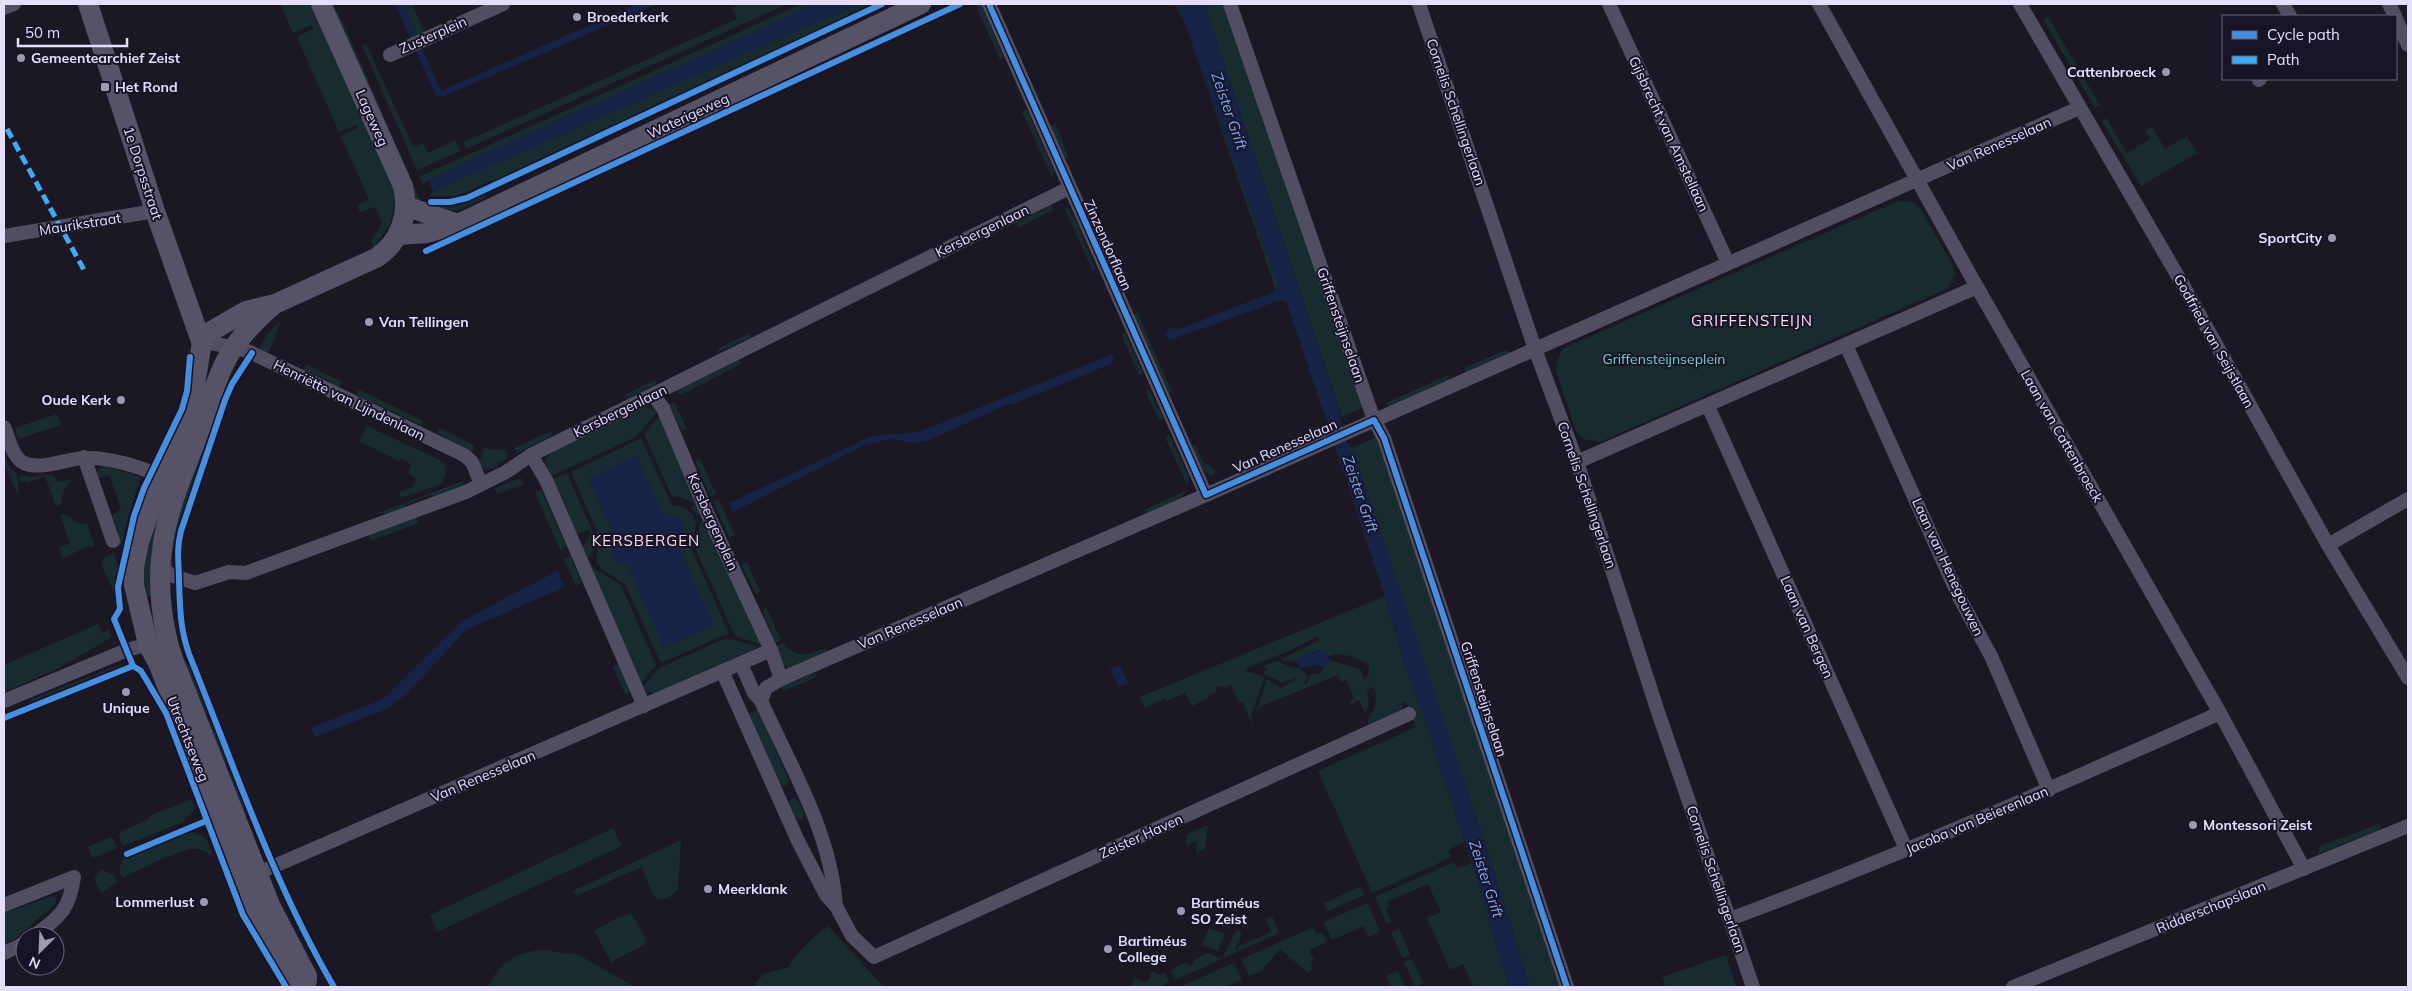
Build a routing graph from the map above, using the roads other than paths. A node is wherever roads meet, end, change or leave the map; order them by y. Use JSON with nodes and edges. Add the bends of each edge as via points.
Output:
{"nodes":[{"id":1,"x":14,"y":4,"type":"edge"},
{"id":2,"x":88,"y":4,"type":"edge"},
{"id":3,"x":321,"y":4,"type":"edge"},
{"id":4,"x":503,"y":4,"type":"edge"},
{"id":5,"x":921,"y":4,"type":"edge"},
{"id":6,"x":989,"y":4,"type":"edge"},
{"id":7,"x":1230,"y":4,"type":"edge"},
{"id":8,"x":1419,"y":4,"type":"edge"},
{"id":9,"x":1609,"y":4,"type":"edge"},
{"id":10,"x":1818,"y":4,"type":"edge"},
{"id":11,"x":2020,"y":4,"type":"edge"},
{"id":12,"x":2283,"y":4,"type":"edge"},
{"id":13,"x":4,"y":8,"type":"edge"},
{"id":14,"x":2289,"y":15,"type":"edge"},
{"id":15,"x":2397,"y":24,"type":"edge"},
{"id":16,"x":2402,"y":40,"type":"edge"},
{"id":17,"x":390,"y":54,"type":"dead end"},
{"id":18,"x":2079,"y":108,"type":"junction"},
{"id":19,"x":1919,"y":180,"type":"junction"},
{"id":20,"x":1069,"y":188,"type":"junction"},
{"id":21,"x":405,"y":206,"type":"junction"},
{"id":22,"x":156,"y":211,"type":"junction"},
{"id":23,"x":458,"y":224,"type":"junction"},
{"id":24,"x":398,"y":234,"type":"junction"},
{"id":25,"x":4,"y":236,"type":"edge"},
{"id":26,"x":1728,"y":263,"type":"junction"},
{"id":27,"x":1977,"y":287,"type":"junction"},
{"id":28,"x":275,"y":304,"type":"junction"},
{"id":29,"x":201,"y":341,"type":"junction"},
{"id":30,"x":1846,"y":344,"type":"junction"},
{"id":31,"x":235,"y":346,"type":"junction"},
{"id":32,"x":1535,"y":349,"type":"junction"},
{"id":33,"x":653,"y":395,"type":"junction"},
{"id":34,"x":1708,"y":406,"type":"junction"},
{"id":35,"x":1374,"y":420,"type":"junction"},
{"id":36,"x":4,"y":427,"type":"edge"},
{"id":37,"x":531,"y":455,"type":"junction"},
{"id":38,"x":84,"y":458,"type":"junction"},
{"id":39,"x":1577,"y":462,"type":"junction"},
{"id":40,"x":171,"y":480,"type":"junction"},
{"id":41,"x":481,"y":484,"type":"junction"},
{"id":42,"x":1206,"y":495,"type":"junction"},
{"id":43,"x":2408,"y":499,"type":"edge"},
{"id":44,"x":113,"y":541,"type":"dead end"},
{"id":45,"x":2328,"y":545,"type":"junction"},
{"id":46,"x":161,"y":565,"type":"junction"},
{"id":47,"x":158,"y":642,"type":"junction"},
{"id":48,"x":771,"y":650,"type":"junction"},
{"id":49,"x":741,"y":664,"type":"junction"},
{"id":50,"x":723,"y":673,"type":"junction"},
{"id":51,"x":2408,"y":678,"type":"edge"},
{"id":52,"x":781,"y":679,"type":"junction"},
{"id":53,"x":4,"y":701,"type":"edge"},
{"id":54,"x":761,"y":701,"type":"junction"},
{"id":55,"x":644,"y":706,"type":"junction"},
{"id":56,"x":2220,"y":713,"type":"junction"},
{"id":57,"x":1409,"y":714,"type":"dead end"},
{"id":58,"x":799,"y":783,"type":"junction"},
{"id":59,"x":2049,"y":790,"type":"junction"},
{"id":60,"x":777,"y":794,"type":"junction"},
{"id":61,"x":2408,"y":826,"type":"edge"},
{"id":62,"x":821,"y":830,"type":"junction"},
{"id":63,"x":798,"y":841,"type":"junction"},
{"id":64,"x":1906,"y":849,"type":"junction"},
{"id":65,"x":2304,"y":869,"type":"junction"},
{"id":66,"x":251,"y":876,"type":"junction"},
{"id":67,"x":4,"y":904,"type":"edge"},
{"id":68,"x":836,"y":906,"type":"junction"},
{"id":69,"x":1730,"y":919,"type":"junction"},
{"id":70,"x":47,"y":926,"type":"edge"},
{"id":71,"x":306,"y":987,"type":"edge"},
{"id":72,"x":1567,"y":987,"type":"edge"},
{"id":73,"x":1753,"y":987,"type":"edge"},
{"id":74,"x":2013,"y":987,"type":"edge"}],
"edges":[{"from":1,"to":13,"type":"street"},
{"from":2,"to":22,"type":"main road","name":"1e Dorpsstraat"},
{"from":3,"to":21,"type":"main road","name":"Lageweg","via":[[403,186]]},
{"from":4,"to":17,"type":"street","name":"Zusterplein"},
{"from":5,"to":23,"type":"main road","name":"Waterigeweg"},
{"from":6,"to":20,"type":"street","name":"Zinzendorflaan"},
{"from":7,"to":35,"type":"street","name":"Griffensteijnselaan"},
{"from":8,"to":32,"type":"street","name":"Cornelis Schellingerlaan"},
{"from":9,"to":26,"type":"street","name":"Gijsbrecht van Amstellaan"},
{"from":10,"to":19,"type":"street","name":"Laan van Cattenbroeck"},
{"from":11,"to":18,"type":"street","name":"Godfried van Seijstlaan"},
{"from":12,"to":14,"type":"street"},
{"from":15,"to":16,"type":"street"},
{"from":18,"to":19,"type":"street","name":"Van Renesselaan"},
{"from":18,"to":45,"type":"street","name":"Godfried van Seijstlaan"},
{"from":19,"to":26,"type":"street"},
{"from":19,"to":27,"type":"street","name":"Laan van Cattenbroeck"},
{"from":20,"to":33,"type":"street","name":"Kersbergenlaan"},
{"from":20,"to":42,"type":"street","name":"Zinzendorflaan"},
{"from":21,"to":23,"type":"main road"},
{"from":21,"to":24,"type":"main road","name":"Lageweg"},
{"from":22,"to":25,"type":"street","name":"Maurikstraat"},
{"from":22,"to":29,"type":"main road","name":"1e Dorpsstraat"},
{"from":23,"to":24,"type":"main road","name":"Waterigeweg","via":[[427,233]]},
{"from":24,"to":28,"type":"main road","via":[[388,251],[376,258]]},
{"from":26,"to":32,"type":"street"},
{"from":27,"to":30,"type":"street"},
{"from":27,"to":56,"type":"street","name":"Laan van Cattenbroeck"},
{"from":28,"to":29,"type":"main road","via":[[246,311],[206,333]]},
{"from":28,"to":31,"type":"main road"},
{"from":29,"to":31,"type":"street","name":"Henriëtte van Lijndenlaan"},
{"from":29,"to":40,"type":"main road","name":"Utrechtseweg","via":[[193,397]]},
{"from":30,"to":34,"type":"street"},
{"from":30,"to":59,"type":"street","name":"Laan van Henegouwen","via":[[1959,597],[1991,656]]},
{"from":31,"to":40,"type":"main road","name":"Utrechtseweg"},
{"from":31,"to":41,"type":"street","name":"Henriëtte van Lijndenlaan","via":[[464,455],[472,462]]},
{"from":32,"to":35,"type":"street","name":"Van Renesselaan"},
{"from":32,"to":39,"type":"street","name":"Cornelis Schellingerlaan"},
{"from":33,"to":37,"type":"street","name":"Kersbergenlaan"},
{"from":33,"to":48,"type":"street","name":"Kersbergenplein","via":[[663,408],[708,515]]},
{"from":34,"to":39,"type":"street"},
{"from":34,"to":64,"type":"street","name":"Laan van Bergen"},
{"from":35,"to":42,"type":"street","name":"Van Renesselaan"},
{"from":35,"to":72,"type":"street","name":"Griffensteijnselaan","via":[[1384,438]]},
{"from":36,"to":38,"type":"street","via":[[15,455],[25,463],[38,465]]},
{"from":37,"to":41,"type":"street","name":"Kersbergenlaan"},
{"from":37,"to":55,"type":"street","via":[[550,489]]},
{"from":38,"to":40,"type":"street","via":[[117,461]]},
{"from":38,"to":44,"type":"street"},
{"from":39,"to":69,"type":"street","name":"Cornelis Schellingerlaan"},
{"from":40,"to":46,"type":"main road","name":"Utrechtseweg","via":[[170,512]]},
{"from":40,"to":47,"type":"main road","name":"Utrechtseweg","via":[[139,542],[134,567],[138,606]]},
{"from":41,"to":46,"type":"street","name":"Kersbergenlaan","via":[[246,573],[229,572],[195,583],[170,575]]},
{"from":42,"to":52,"type":"street","name":"Van Renesselaan"},
{"from":43,"to":45,"type":"street"},
{"from":45,"to":51,"type":"street","name":"Godfried van Seijstlaan"},
{"from":46,"to":47,"type":"main road","name":"Utrechtseweg"},
{"from":47,"to":53,"type":"street","via":[[127,650]]},
{"from":47,"to":66,"type":"main road","name":"Utrechtseweg"},
{"from":48,"to":49,"type":"street"},
{"from":48,"to":52,"type":"street","name":"Kersbergenplein"},
{"from":49,"to":50,"type":"street","name":"Van Renesselaan"},
{"from":49,"to":54,"type":"street"},
{"from":50,"to":55,"type":"street","name":"Van Renesselaan"},
{"from":50,"to":60,"type":"street"},
{"from":52,"to":54,"type":"street","name":"Van Renesselaan","via":[[766,688]]},
{"from":54,"to":58,"type":"street"},
{"from":55,"to":66,"type":"street","name":"Van Renesselaan"},
{"from":56,"to":59,"type":"street","name":"Jacoba van Beierenlaan"},
{"from":56,"to":65,"type":"street","name":"Laan van Cattenbroeck"},
{"from":57,"to":68,"type":"street","name":"Zeister Haven","via":[[874,957],[850,933]]},
{"from":58,"to":60,"type":"street"},
{"from":58,"to":62,"type":"street"},
{"from":59,"to":64,"type":"street","name":"Jacoba van Beierenlaan"},
{"from":60,"to":63,"type":"street"},
{"from":61,"to":65,"type":"street","name":"Ridderschapslaan"},
{"from":62,"to":63,"type":"street"},
{"from":62,"to":68,"type":"street"},
{"from":63,"to":68,"type":"street","via":[[826,895]]},
{"from":64,"to":69,"type":"street","name":"Jacoba van Beierenlaan"},
{"from":65,"to":74,"type":"street","name":"Ridderschapslaan"},
{"from":66,"to":71,"type":"main road","name":"Utrechtseweg","via":[[307,976]]},
{"from":67,"to":70,"type":"street","via":[[74,877],[71,898],[59,917]]},
{"from":69,"to":73,"type":"street","name":"Cornelis Schellingerlaan"}]}
